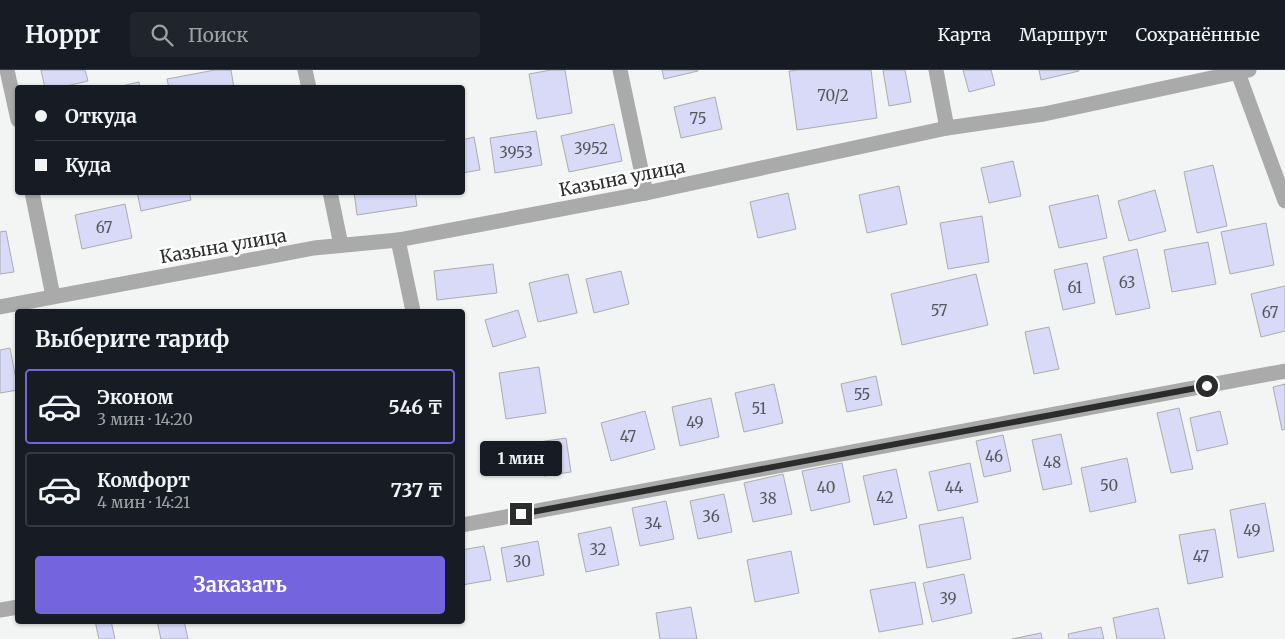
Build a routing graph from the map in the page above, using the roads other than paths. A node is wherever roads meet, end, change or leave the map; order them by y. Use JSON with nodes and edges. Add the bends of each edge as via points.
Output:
{"nodes":[{"id":1,"x":7,"y":70,"type":"edge"},
{"id":2,"x":305,"y":70,"type":"edge"},
{"id":3,"x":620,"y":70,"type":"edge"},
{"id":4,"x":936,"y":70,"type":"edge"},
{"id":5,"x":1241,"y":71,"type":"edge"},
{"id":6,"x":308,"y":85,"type":"edge"},
{"id":7,"x":15,"y":106,"type":"edge"},
{"id":8,"x":947,"y":128,"type":"junction"},
{"id":9,"x":646,"y":192,"type":"junction"},
{"id":10,"x":33,"y":195,"type":"edge"},
{"id":11,"x":331,"y":195,"type":"edge"},
{"id":12,"x":1285,"y":201,"type":"edge"},
{"id":13,"x":398,"y":240,"type":"junction"},
{"id":14,"x":341,"y":245,"type":"junction"},
{"id":15,"x":53,"y":296,"type":"junction"},
{"id":16,"x":0,"y":307,"type":"edge"},
{"id":17,"x":414,"y":309,"type":"edge"},
{"id":18,"x":1285,"y":371,"type":"edge"},
{"id":19,"x":465,"y":524,"type":"edge"},
{"id":20,"x":15,"y":608,"type":"edge"},
{"id":21,"x":0,"y":610,"type":"edge"}],
"edges":[{"from":1,"to":7,"type":"street"},
{"from":2,"to":6,"type":"street"},
{"from":3,"to":9,"type":"street"},
{"from":4,"to":8,"type":"street"},
{"from":5,"to":8,"type":"street","name":"Казына улица","via":[[1044,114]]},
{"from":5,"to":12,"type":"street"},
{"from":8,"to":9,"type":"street","name":"Казына улица"},
{"from":9,"to":13,"type":"street","name":"Казына улица"},
{"from":10,"to":15,"type":"street"},
{"from":11,"to":14,"type":"street"},
{"from":13,"to":14,"type":"street","name":"Казына улица"},
{"from":13,"to":17,"type":"street"},
{"from":14,"to":15,"type":"street","name":"Казына улица"},
{"from":15,"to":16,"type":"street","name":"Казына улица"},
{"from":18,"to":19,"type":"street"},
{"from":20,"to":21,"type":"street"}]}
